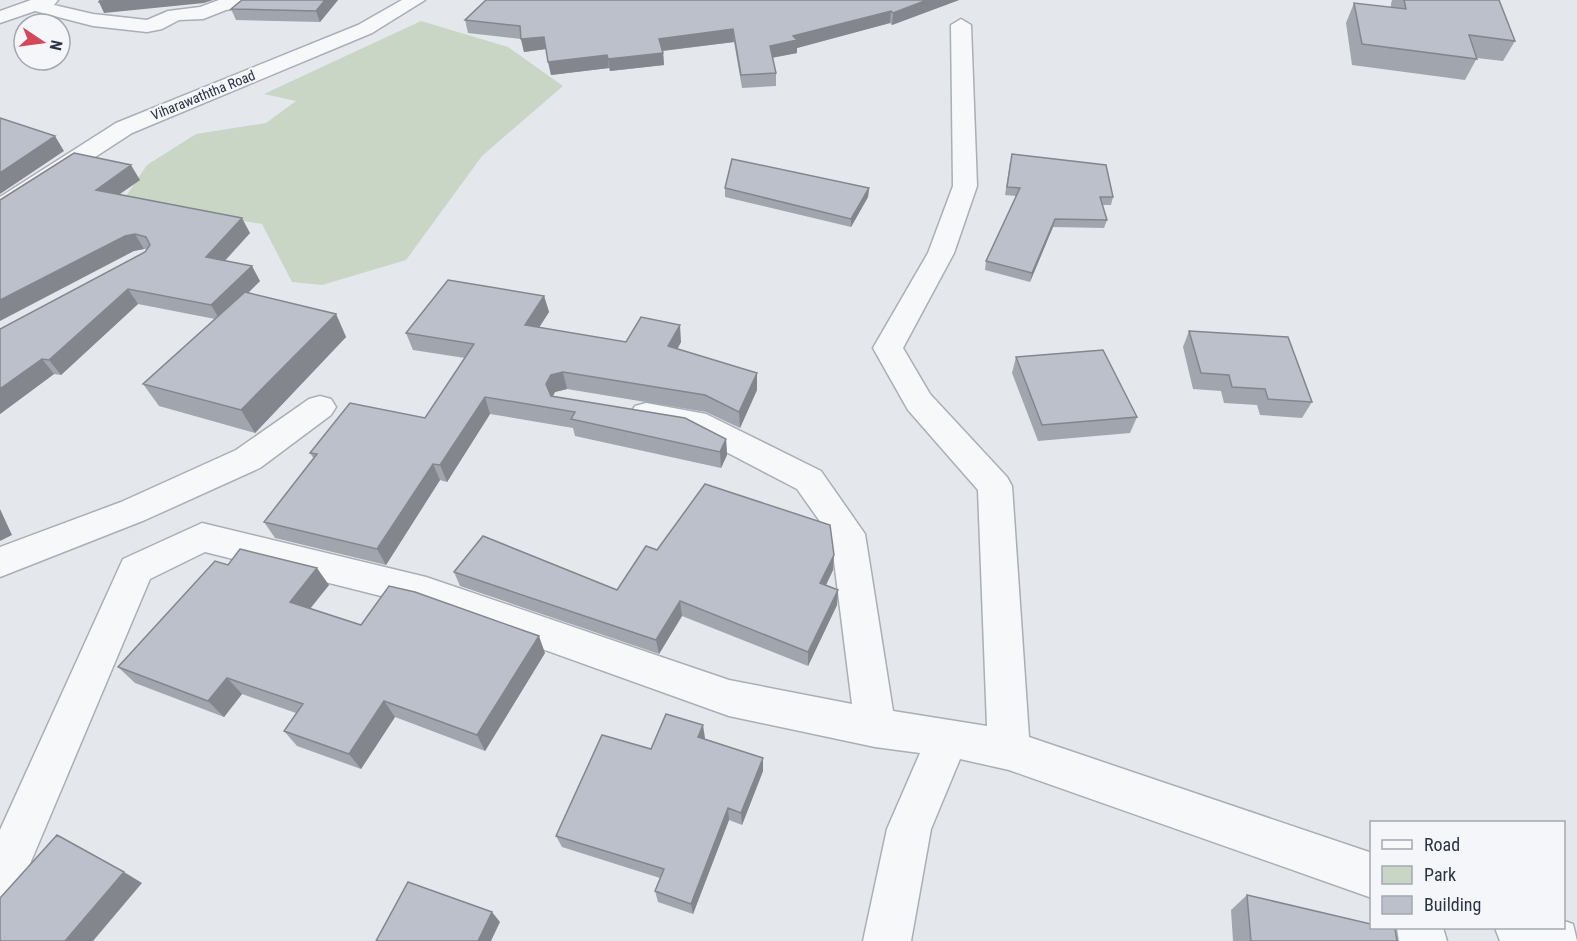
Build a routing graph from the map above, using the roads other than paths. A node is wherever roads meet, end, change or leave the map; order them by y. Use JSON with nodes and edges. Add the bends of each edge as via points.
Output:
{"nodes":[{"id":1,"x":256,"y":0,"type":"edge"},
{"id":2,"x":416,"y":0,"type":"edge"},
{"id":3,"x":43,"y":3,"type":"edge"},
{"id":4,"x":0,"y":17,"type":"edge"},
{"id":5,"x":962,"y":25,"type":"dead end"},
{"id":6,"x":0,"y":208,"type":"edge"},
{"id":7,"x":320,"y":407,"type":"dead end"},
{"id":8,"x":613,"y":409,"type":"edge"},
{"id":9,"x":0,"y":562,"type":"edge"},
{"id":10,"x":874,"y":728,"type":"junction"},
{"id":11,"x":948,"y":737,"type":"junction"},
{"id":12,"x":1009,"y":750,"type":"junction"},
{"id":13,"x":1370,"y":876,"type":"edge"},
{"id":14,"x":0,"y":881,"type":"edge"},
{"id":15,"x":1523,"y":929,"type":"edge"},
{"id":16,"x":887,"y":941,"type":"edge"},
{"id":17,"x":1556,"y":941,"type":"edge"}],
"edges":[{"from":1,"to":3,"type":"street","via":[[203,13],[175,15],[147,26],[93,20]]},
{"from":2,"to":6,"type":"street","name":"Viharawaththa Road","via":[[365,29],[124,128]]},
{"from":3,"to":4,"type":"street"},
{"from":5,"to":12,"type":"street","via":[[964,186],[941,254],[888,348],[919,402],[994,486]]},
{"from":7,"to":9,"type":"street","via":[[248,459],[134,511]]},
{"from":8,"to":10,"type":"street","via":[[695,422],[809,480],[848,534]]},
{"from":10,"to":11,"type":"street"},
{"from":10,"to":14,"type":"street","via":[[729,698],[426,592],[202,537],[136,569]]},
{"from":11,"to":12,"type":"street"},
{"from":11,"to":16,"type":"street","via":[[909,830]]},
{"from":12,"to":13,"type":"street"},
{"from":15,"to":17,"type":"street"}]}
